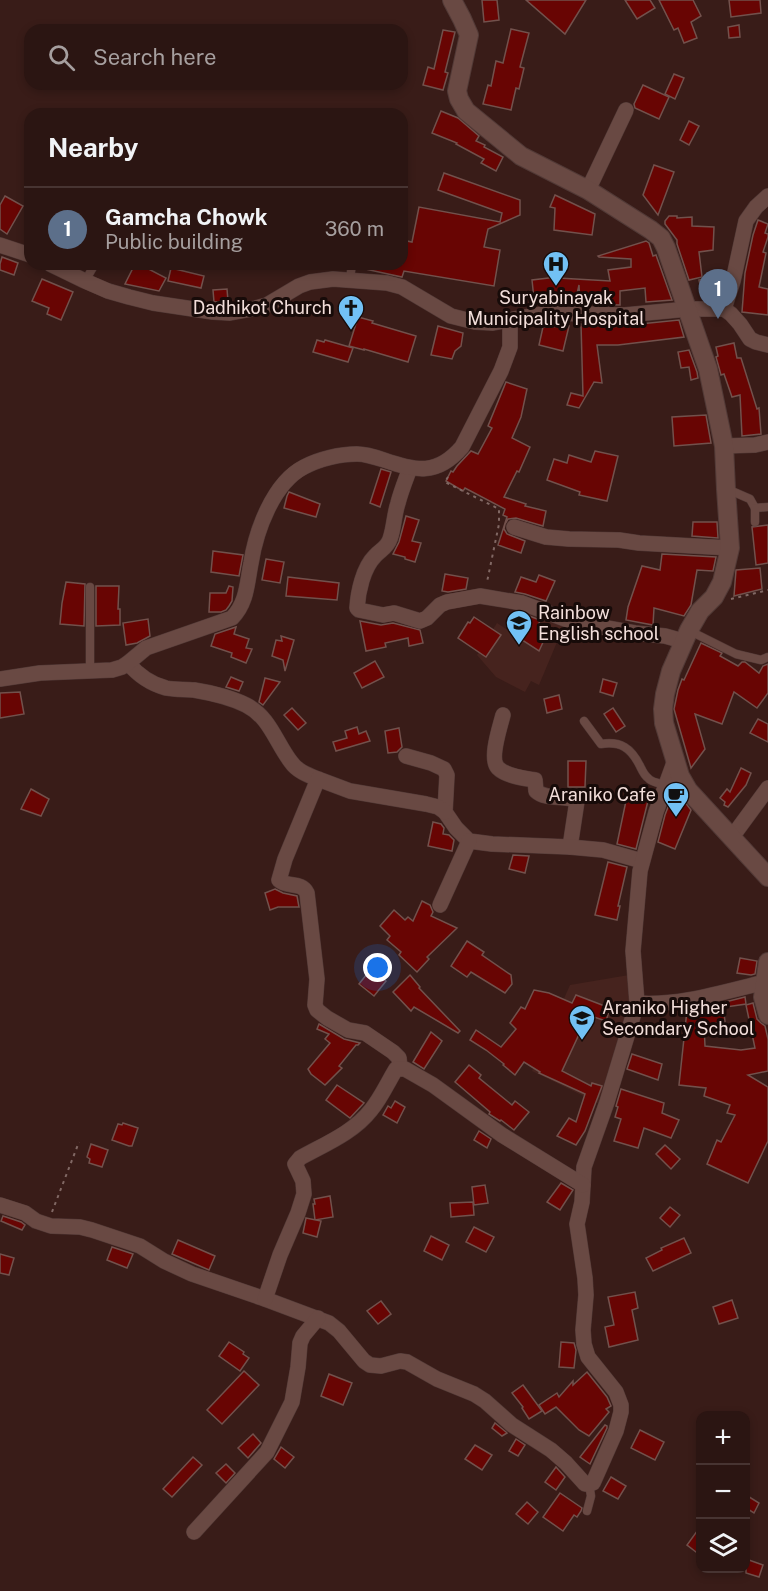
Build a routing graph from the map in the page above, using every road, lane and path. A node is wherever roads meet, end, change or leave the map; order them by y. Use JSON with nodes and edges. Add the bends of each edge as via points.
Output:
{"nodes":[{"id":1,"x":452,"y":0,"type":"edge"},
{"id":2,"x":626,"y":110,"type":"dead end"},
{"id":3,"x":588,"y":190,"type":"junction"},
{"id":4,"x":768,"y":196,"type":"edge"},
{"id":5,"x":0,"y":244,"type":"edge"},
{"id":6,"x":24,"y":253,"type":"edge"},
{"id":7,"x":62,"y":270,"type":"edge"},
{"id":8,"x":91,"y":270,"type":"edge"},
{"id":9,"x":351,"y":272,"type":"edge"},
{"id":10,"x":85,"y":281,"type":"junction"},
{"id":11,"x":688,"y":309,"type":"junction"},
{"id":12,"x":724,"y":309,"type":"junction"},
{"id":13,"x":510,"y":320,"type":"junction"},
{"id":14,"x":768,"y":345,"type":"edge"},
{"id":15,"x":768,"y":442,"type":"edge"},
{"id":16,"x":724,"y":446,"type":"junction"},
{"id":17,"x":451,"y":458,"type":"junction"},
{"id":18,"x":410,"y":468,"type":"junction"},
{"id":19,"x":726,"y":489,"type":"junction"},
{"id":20,"x":768,"y":507,"type":"edge"},
{"id":21,"x":754,"y":508,"type":"junction"},
{"id":22,"x":755,"y":522,"type":"dead end"},
{"id":23,"x":514,"y":527,"type":"dead end"},
{"id":24,"x":730,"y":548,"type":"junction"},
{"id":25,"x":90,"y":587,"type":"dead end"},
{"id":26,"x":768,"y":590,"type":"edge"},
{"id":27,"x":484,"y":597,"type":"junction"},
{"id":28,"x":714,"y":597,"type":"junction"},
{"id":29,"x":686,"y":635,"type":"junction"},
{"id":30,"x":768,"y":657,"type":"edge"},
{"id":31,"x":128,"y":663,"type":"junction"},
{"id":32,"x":90,"y":671,"type":"junction"},
{"id":33,"x":0,"y":679,"type":"edge"},
{"id":34,"x":502,"y":715,"type":"dead end"},
{"id":35,"x":584,"y":721,"type":"dead end"},
{"id":36,"x":406,"y":756,"type":"dead end"},
{"id":37,"x":675,"y":760,"type":"junction"},
{"id":38,"x":318,"y":779,"type":"junction"},
{"id":39,"x":666,"y":785,"type":"junction"},
{"id":40,"x":768,"y":790,"type":"edge"},
{"id":41,"x":445,"y":812,"type":"junction"},
{"id":42,"x":732,"y":837,"type":"junction"},
{"id":43,"x":469,"y":841,"type":"junction"},
{"id":44,"x":570,"y":847,"type":"junction"},
{"id":45,"x":642,"y":861,"type":"junction"},
{"id":46,"x":768,"y":876,"type":"edge"},
{"id":47,"x":440,"y":905,"type":"dead end"},
{"id":48,"x":768,"y":962,"type":"edge"},
{"id":49,"x":765,"y":982,"type":"junction"},
{"id":50,"x":637,"y":1002,"type":"junction"},
{"id":51,"x":768,"y":1015,"type":"edge"},
{"id":52,"x":400,"y":1068,"type":"junction"},
{"id":53,"x":79,"y":1142,"type":"dead end"},
{"id":54,"x":582,"y":1185,"type":"junction"},
{"id":55,"x":0,"y":1205,"type":"edge"},
{"id":56,"x":47,"y":1225,"type":"junction"},
{"id":57,"x":265,"y":1299,"type":"junction"},
{"id":58,"x":318,"y":1318,"type":"junction"},
{"id":59,"x":589,"y":1484,"type":"junction"},
{"id":60,"x":587,"y":1511,"type":"dead end"},
{"id":61,"x":194,"y":1532,"type":"dead end"}],
"edges":[{"from":1,"to":3,"type":"street","via":[[469,35],[457,91],[466,111],[521,156]]},
{"from":2,"to":3,"type":"street"},
{"from":3,"to":11,"type":"street","via":[[661,238]]},
{"from":4,"to":12,"type":"street","via":[[746,221]]},
{"from":5,"to":6,"type":"street"},
{"from":7,"to":10,"type":"street"},
{"from":8,"to":10,"type":"lane"},
{"from":9,"to":10,"type":"street","via":[[310,282],[267,305],[230,313],[153,303]]},
{"from":9,"to":13,"type":"street","via":[[402,287],[451,316],[475,322]]},
{"from":11,"to":12,"type":"street"},
{"from":11,"to":13,"type":"street","via":[[625,315],[547,313]]},
{"from":11,"to":16,"type":"street","via":[[708,369]]},
{"from":12,"to":14,"type":"street","via":[[750,339]]},
{"from":13,"to":17,"type":"street","via":[[510,347],[501,371],[462,447]]},
{"from":15,"to":16,"type":"street"},
{"from":16,"to":19,"type":"street"},
{"from":17,"to":18,"type":"street","via":[[426,469]]},
{"from":17,"to":27,"type":"path","via":[[454,465],[445,482],[499,509],[500,524]]},
{"from":18,"to":27,"type":"street","via":[[390,541],[370,562],[357,608],[420,621],[447,602]]},
{"from":18,"to":31,"type":"street","via":[[357,454],[323,459],[303,467],[278,491],[261,525],[240,610],[221,623],[146,648]]},
{"from":19,"to":21,"type":"lane","via":[[750,499]]},
{"from":19,"to":24,"type":"street"},
{"from":20,"to":21,"type":"lane"},
{"from":21,"to":22,"type":"lane"},
{"from":23,"to":24,"type":"street","via":[[546,537]]},
{"from":24,"to":28,"type":"street","via":[[726,570]]},
{"from":25,"to":32,"type":"lane"},
{"from":26,"to":28,"type":"path","via":[[728,600]]},
{"from":27,"to":29,"type":"street","via":[[522,603],[573,622],[617,631]]},
{"from":28,"to":29,"type":"street"},
{"from":29,"to":30,"type":"lane","via":[[736,654],[760,660]]},
{"from":29,"to":37,"type":"street","via":[[671,671],[663,709]]},
{"from":31,"to":32,"type":"street","via":[[112,670]]},
{"from":31,"to":38,"type":"street","via":[[138,674],[166,688],[219,695],[254,710],[264,718],[297,769]]},
{"from":32,"to":33,"type":"street"},
{"from":34,"to":44,"type":"street","via":[[495,764],[513,776],[535,780],[536,791],[542,796],[577,801]]},
{"from":35,"to":39,"type":"lane","via":[[601,744],[621,745],[636,758],[650,781]]},
{"from":36,"to":41,"type":"street","via":[[444,769]]},
{"from":37,"to":39,"type":"street"},
{"from":37,"to":42,"type":"street","via":[[688,790]]},
{"from":38,"to":41,"type":"street","via":[[350,791],[426,804]]},
{"from":38,"to":52,"type":"street","via":[[279,880],[301,886],[307,893],[317,1010],[393,1052],[399,1058]]},
{"from":39,"to":45,"type":"street"},
{"from":40,"to":42,"type":"street"},
{"from":41,"to":43,"type":"street"},
{"from":42,"to":46,"type":"street"},
{"from":43,"to":44,"type":"street"},
{"from":43,"to":47,"type":"street"},
{"from":44,"to":45,"type":"street","via":[[603,850]]},
{"from":45,"to":50,"type":"street","via":[[633,951]]},
{"from":48,"to":49,"type":"street"},
{"from":49,"to":50,"type":"street","via":[[692,999]]},
{"from":49,"to":51,"type":"street","via":[[763,997]]},
{"from":50,"to":54,"type":"street","via":[[584,1167]]},
{"from":52,"to":54,"type":"street","via":[[433,1085],[502,1135]]},
{"from":52,"to":57,"type":"street","via":[[359,1123],[295,1164],[304,1194]]},
{"from":53,"to":56,"type":"path"},
{"from":54,"to":59,"type":"street","via":[[577,1224],[585,1278],[585,1344],[588,1358],[616,1392],[621,1405],[616,1431],[598,1474]]},
{"from":55,"to":56,"type":"street"},
{"from":56,"to":57,"type":"street","via":[[80,1227],[120,1239],[192,1274]]},
{"from":57,"to":58,"type":"street"},
{"from":58,"to":59,"type":"street","via":[[339,1331],[370,1365],[407,1362],[474,1394],[551,1450]]},
{"from":58,"to":61,"type":"street","via":[[300,1343],[292,1402],[267,1452]]},
{"from":59,"to":60,"type":"lane"}]}
